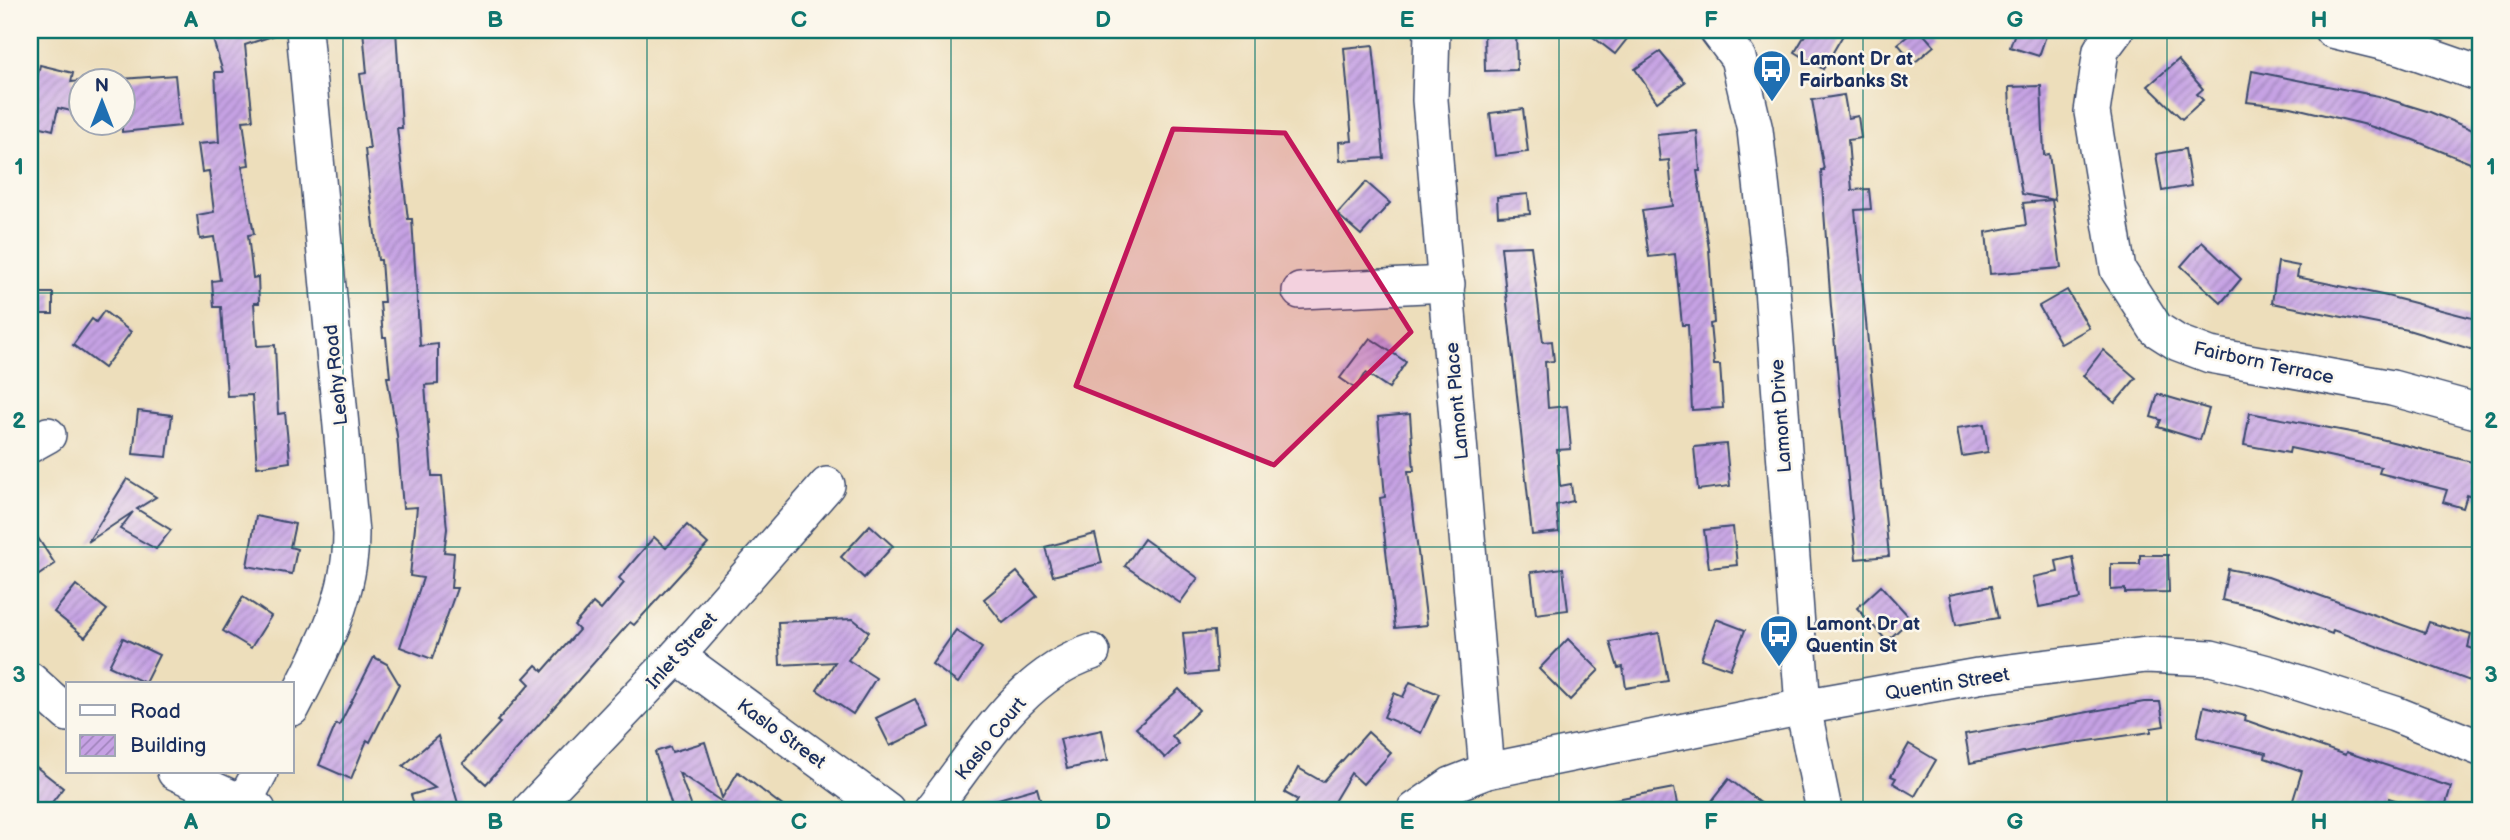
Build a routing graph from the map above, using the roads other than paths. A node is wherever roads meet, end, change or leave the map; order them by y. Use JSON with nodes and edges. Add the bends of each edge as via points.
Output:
{"nodes":[{"id":1,"x":304,"y":30,"type":"edge"},
{"id":2,"x":1432,"y":30,"type":"edge"},
{"id":3,"x":2116,"y":30,"type":"edge"},
{"id":4,"x":2332,"y":30,"type":"edge"},
{"id":5,"x":1719,"y":31,"type":"edge"},
{"id":6,"x":2480,"y":74,"type":"edge"},
{"id":7,"x":1447,"y":284,"type":"junction"},
{"id":8,"x":1300,"y":291,"type":"dead end"},
{"id":9,"x":2480,"y":412,"type":"edge"},
{"id":10,"x":827,"y":485,"type":"dead end"},
{"id":11,"x":1092,"y":653,"type":"dead end"},
{"id":12,"x":677,"y":656,"type":"junction"},
{"id":13,"x":30,"y":680,"type":"edge"},
{"id":14,"x":294,"y":704,"type":"edge"},
{"id":15,"x":1803,"y":707,"type":"junction"},
{"id":16,"x":66,"y":712,"type":"edge"},
{"id":17,"x":2480,"y":748,"type":"edge"},
{"id":18,"x":1487,"y":771,"type":"junction"},
{"id":19,"x":182,"y":774,"type":"edge"},
{"id":20,"x":254,"y":795,"type":"edge"},
{"id":21,"x":530,"y":810,"type":"edge"},
{"id":22,"x":887,"y":810,"type":"edge"},
{"id":23,"x":931,"y":810,"type":"edge"},
{"id":24,"x":1415,"y":810,"type":"edge"},
{"id":25,"x":1824,"y":810,"type":"edge"}],
"edges":[{"from":1,"to":14,"type":"street","name":"Leahy Road","via":[[351,561],[334,622]]},
{"from":2,"to":7,"type":"street","name":"Lamont Place","via":[[1430,100]]},
{"from":3,"to":9,"type":"street","name":"Fairborn Terrace","via":[[2101,50],[2092,112],[2118,270],[2156,329],[2210,355],[2392,388]]},
{"from":4,"to":6,"type":"street","via":[[2402,47]]},
{"from":5,"to":15,"type":"street","name":"Lamont Drive","via":[[1738,58],[1755,130],[1770,261]]},
{"from":7,"to":8,"type":"street"},
{"from":7,"to":18,"type":"street","name":"Lamont Place"},
{"from":10,"to":12,"type":"street","name":"Inlet Street"},
{"from":11,"to":23,"type":"street","name":"Kaslo Court","via":[[1066,661],[1009,709]]},
{"from":12,"to":21,"type":"street","name":"Inlet Street"},
{"from":12,"to":22,"type":"street","name":"Kaslo Street"},
{"from":13,"to":16,"type":"street"},
{"from":15,"to":17,"type":"street","name":"Quentin Street","via":[[2109,658],[2182,655],[2271,674],[2395,714]]},
{"from":15,"to":18,"type":"street","name":"Quentin Street"},
{"from":15,"to":25,"type":"street","name":"Lamont Drive"},
{"from":18,"to":24,"type":"street","name":"Quentin Street","via":[[1451,785]]},
{"from":19,"to":20,"type":"street"}]}
